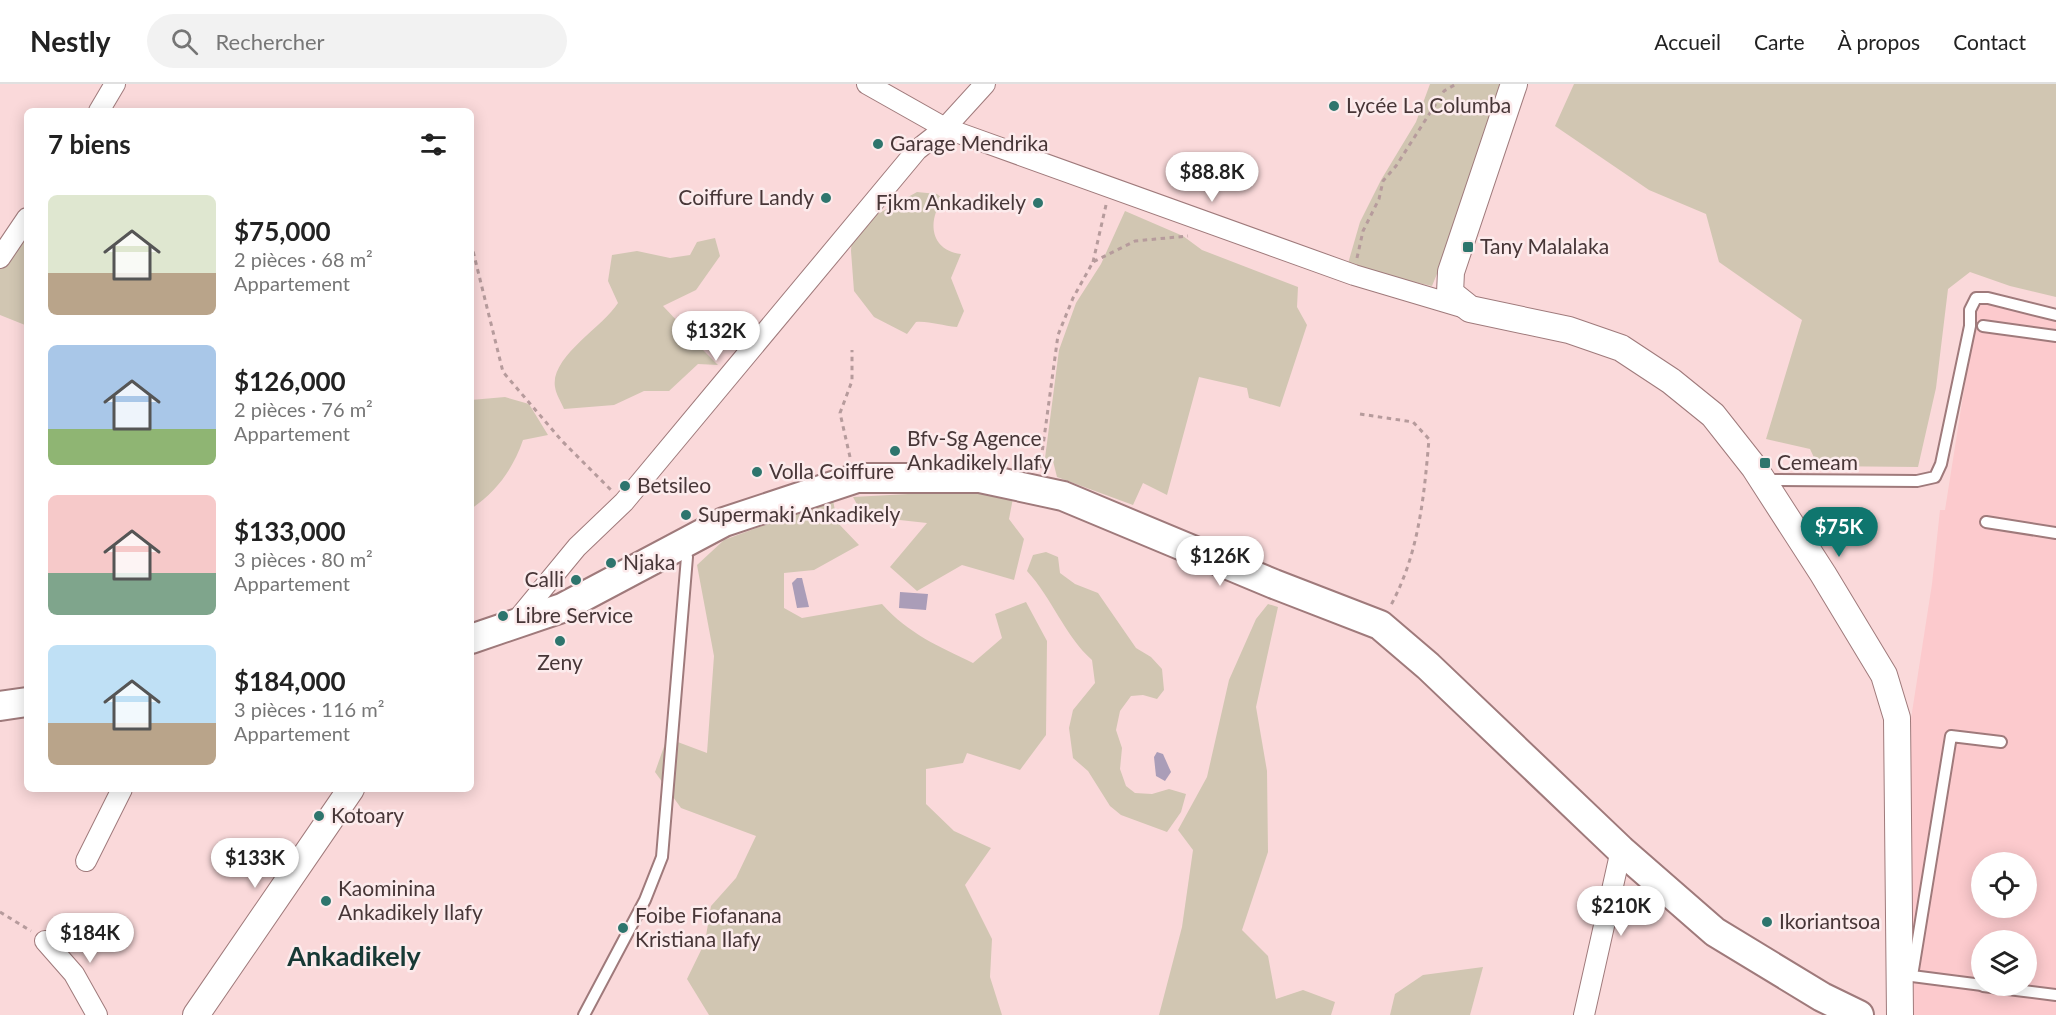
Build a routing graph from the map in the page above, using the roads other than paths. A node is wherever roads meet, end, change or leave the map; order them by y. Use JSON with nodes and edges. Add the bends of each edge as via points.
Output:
{"nodes":[{"id":1,"x":115,"y":84,"type":"edge"},
{"id":2,"x":867,"y":84,"type":"edge"},
{"id":3,"x":985,"y":84,"type":"edge"},
{"id":4,"x":1514,"y":84,"type":"edge"},
{"id":5,"x":101,"y":108,"type":"edge"},
{"id":6,"x":945,"y":128,"type":"junction"},
{"id":7,"x":24,"y":222,"type":"edge"},
{"id":8,"x":0,"y":258,"type":"edge"},
{"id":9,"x":1470,"y":309,"type":"junction"},
{"id":10,"x":2056,"y":315,"type":"edge"},
{"id":11,"x":1983,"y":326,"type":"dead end"},
{"id":12,"x":2056,"y":336,"type":"edge"},
{"id":13,"x":1763,"y":480,"type":"junction"},
{"id":14,"x":1986,"y":522,"type":"dead end"},
{"id":15,"x":2056,"y":533,"type":"edge"},
{"id":16,"x":682,"y":544,"type":"junction"},
{"id":17,"x":513,"y":624,"type":"junction"},
{"id":18,"x":474,"y":641,"type":"edge"},
{"id":19,"x":24,"y":702,"type":"edge"},
{"id":20,"x":0,"y":706,"type":"edge"},
{"id":21,"x":2001,"y":742,"type":"dead end"},
{"id":22,"x":120,"y":792,"type":"edge"},
{"id":23,"x":349,"y":792,"type":"edge"},
{"id":24,"x":1621,"y":850,"type":"junction"},
{"id":25,"x":86,"y":861,"type":"dead end"},
{"id":26,"x":45,"y":941,"type":"road end"},
{"id":27,"x":1906,"y":980,"type":"junction"},
{"id":28,"x":1971,"y":984,"type":"edge"},
{"id":29,"x":2037,"y":992,"type":"edge"},
{"id":30,"x":2056,"y":995,"type":"edge"},
{"id":31,"x":97,"y":1015,"type":"edge"},
{"id":32,"x":196,"y":1015,"type":"edge"},
{"id":33,"x":584,"y":1015,"type":"edge"},
{"id":34,"x":1584,"y":1015,"type":"edge"},
{"id":35,"x":1859,"y":1015,"type":"edge"},
{"id":36,"x":1900,"y":1015,"type":"edge"}],
"edges":[{"from":1,"to":5,"type":"street"},
{"from":2,"to":6,"type":"street"},
{"from":3,"to":6,"type":"street"},
{"from":4,"to":9,"type":"street","via":[[1450,272],[1450,293]]},
{"from":6,"to":9,"type":"street","via":[[1354,275]]},
{"from":6,"to":17,"type":"street","via":[[916,150],[624,502],[577,547]]},
{"from":7,"to":8,"type":"street"},
{"from":9,"to":13,"type":"street","via":[[1569,330],[1622,348],[1713,415]]},
{"from":10,"to":13,"type":"lane","via":[[1976,298],[1970,310],[1941,464],[1935,477],[1917,481]]},
{"from":11,"to":12,"type":"lane"},
{"from":13,"to":27,"type":"street","via":[[1884,675],[1897,718]]},
{"from":14,"to":15,"type":"lane"},
{"from":16,"to":17,"type":"main road","via":[[562,608]]},
{"from":16,"to":24,"type":"main road","via":[[724,522],[857,478],[980,478],[1064,496],[1380,625]]},
{"from":16,"to":33,"type":"lane","via":[[687,557],[662,857],[645,900]]},
{"from":17,"to":18,"type":"main road"},
{"from":19,"to":20,"type":"main road"},
{"from":21,"to":27,"type":"lane","via":[[1951,736]]},
{"from":22,"to":25,"type":"street"},
{"from":23,"to":32,"type":"street"},
{"from":24,"to":34,"type":"street"},
{"from":24,"to":35,"type":"main road","via":[[1715,932]]},
{"from":26,"to":31,"type":"street","via":[[74,974]]},
{"from":27,"to":28,"type":"lane"},
{"from":27,"to":36,"type":"street"},
{"from":29,"to":30,"type":"lane"}]}
